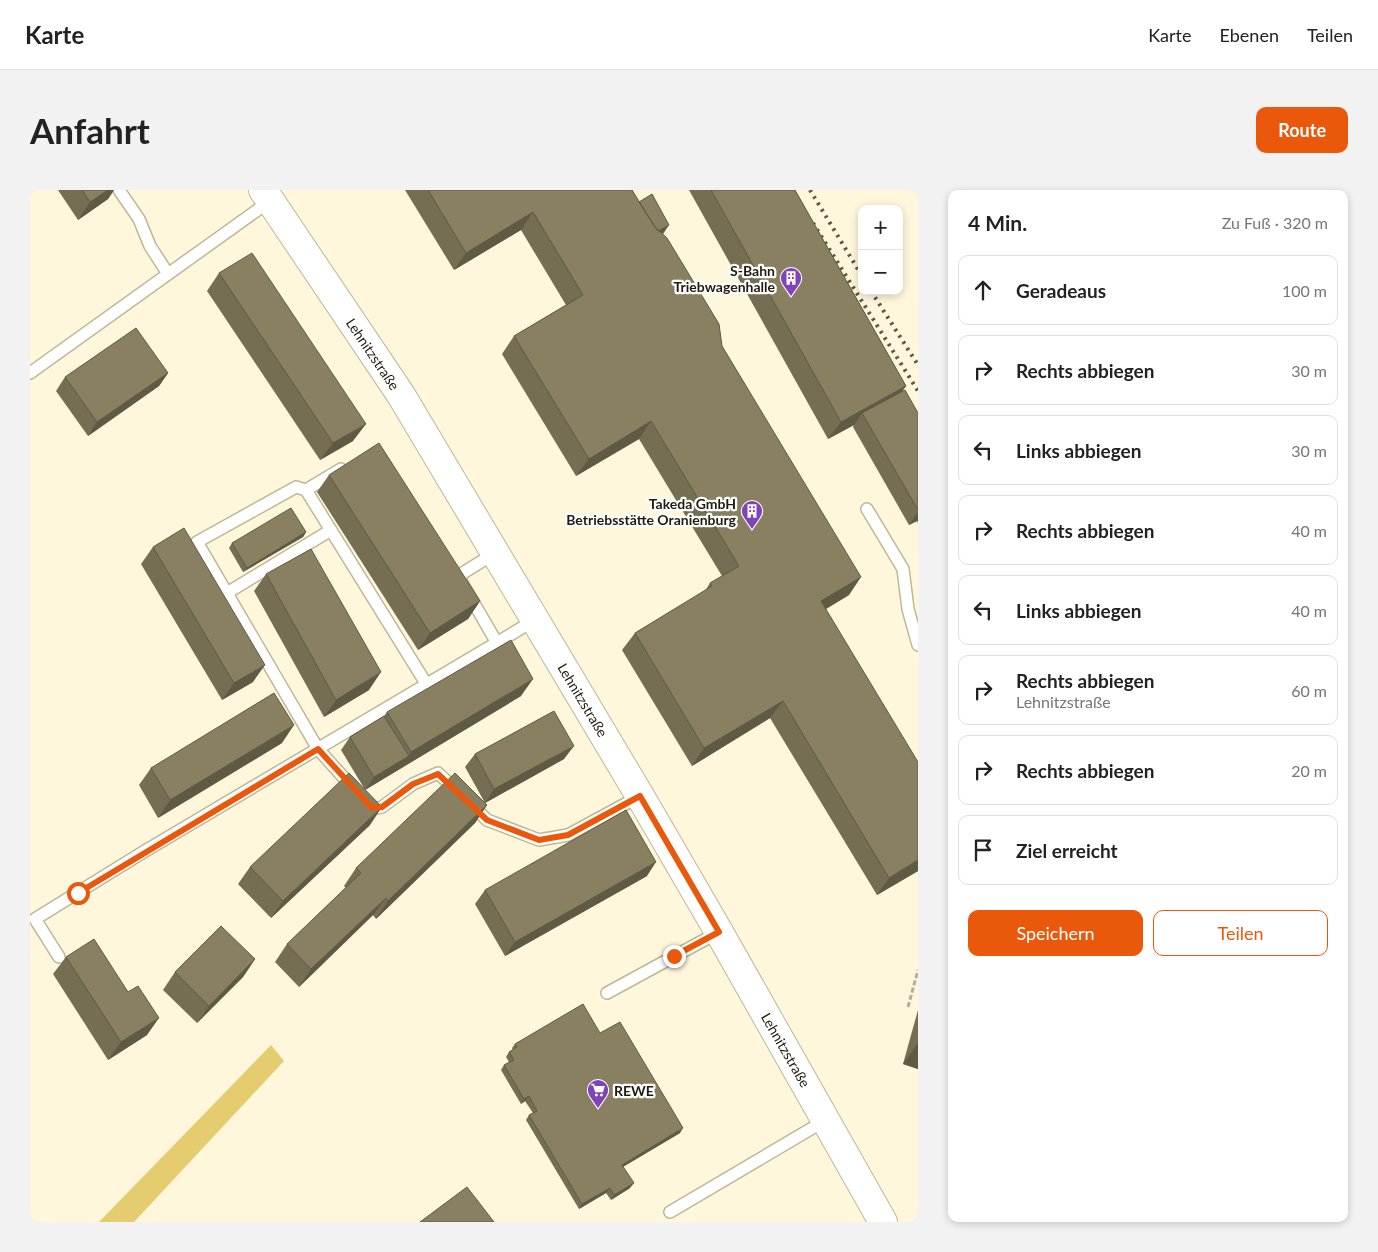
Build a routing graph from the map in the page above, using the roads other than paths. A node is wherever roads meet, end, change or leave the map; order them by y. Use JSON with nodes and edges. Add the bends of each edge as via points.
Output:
{"nodes":[{"id":1,"x":118,"y":190,"type":"edge"},
{"id":2,"x":267,"y":195,"type":"edge"},
{"id":3,"x":168,"y":274,"type":"junction"},
{"id":4,"x":30,"y":373,"type":"edge"},
{"id":5,"x":346,"y":465,"type":"edge"},
{"id":6,"x":306,"y":490,"type":"junction"},
{"id":7,"x":867,"y":509,"type":"dead end"},
{"id":8,"x":331,"y":530,"type":"junction"},
{"id":9,"x":495,"y":553,"type":"junction"},
{"id":10,"x":227,"y":593,"type":"junction"},
{"id":11,"x":535,"y":620,"type":"junction"},
{"id":12,"x":497,"y":643,"type":"junction"},
{"id":13,"x":918,"y":645,"type":"edge"},
{"id":14,"x":427,"y":685,"type":"junction"},
{"id":15,"x":318,"y":749,"type":"junction"},
{"id":16,"x":640,"y":796,"type":"junction"},
{"id":17,"x":719,"y":932,"type":"junction"},
{"id":18,"x":59,"y":957,"type":"dead end"},
{"id":19,"x":607,"y":993,"type":"dead end"},
{"id":20,"x":826,"y":1120,"type":"junction"},
{"id":21,"x":670,"y":1212,"type":"dead end"},
{"id":22,"x":883,"y":1222,"type":"edge"}],
"edges":[{"from":1,"to":3,"type":"lane","via":[[139,219],[150,246]]},
{"from":2,"to":3,"type":"lane"},
{"from":2,"to":9,"type":"main road","name":"Lehnitzstraße","via":[[400,395]]},
{"from":3,"to":4,"type":"lane"},
{"from":5,"to":6,"type":"lane"},
{"from":6,"to":8,"type":"lane"},
{"from":6,"to":10,"type":"lane","via":[[296,486],[197,542]]},
{"from":7,"to":13,"type":"lane","via":[[903,570],[908,609]]},
{"from":8,"to":10,"type":"lane"},
{"from":8,"to":14,"type":"lane"},
{"from":9,"to":11,"type":"main road","name":"Lehnitzstraße"},
{"from":9,"to":12,"type":"lane","via":[[456,572]]},
{"from":10,"to":15,"type":"lane"},
{"from":11,"to":12,"type":"lane"},
{"from":11,"to":16,"type":"main road","name":"Lehnitzstraße"},
{"from":12,"to":14,"type":"lane"},
{"from":14,"to":15,"type":"lane"},
{"from":15,"to":16,"type":"lane","via":[[372,808],[382,807],[413,784],[438,774],[487,820],[539,840],[568,835]]},
{"from":15,"to":18,"type":"lane","via":[[35,919]]},
{"from":16,"to":17,"type":"main road","name":"Lehnitzstraße"},
{"from":17,"to":19,"type":"lane"},
{"from":17,"to":20,"type":"main road","name":"Lehnitzstraße"},
{"from":20,"to":21,"type":"lane"},
{"from":20,"to":22,"type":"main road","name":"Lehnitzstraße"}]}
